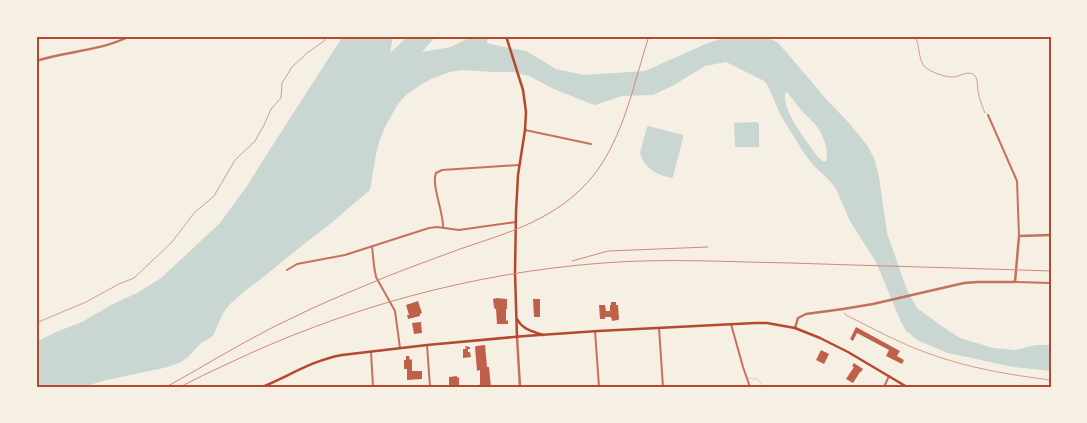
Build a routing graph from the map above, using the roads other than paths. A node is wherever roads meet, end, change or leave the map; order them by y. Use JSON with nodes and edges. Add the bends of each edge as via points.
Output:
{"nodes":[{"id":1,"x":130,"y":36,"type":"edge"},
{"id":2,"x":506,"y":36,"type":"edge"},
{"id":3,"x":36,"y":61,"type":"edge"},
{"id":4,"x":988,"y":115,"type":"road end"},
{"id":5,"x":525,"y":130,"type":"junction"},
{"id":6,"x":591,"y":144,"type":"dead end"},
{"id":7,"x":519,"y":165,"type":"junction"},
{"id":8,"x":516,"y":222,"type":"junction"},
{"id":9,"x":443,"y":228,"type":"junction"},
{"id":10,"x":1051,"y":235,"type":"edge"},
{"id":11,"x":1019,"y":236,"type":"junction"},
{"id":12,"x":372,"y":246,"type":"junction"},
{"id":13,"x":287,"y":270,"type":"dead end"},
{"id":14,"x":1015,"y":282,"type":"junction"},
{"id":15,"x":1051,"y":284,"type":"edge"},
{"id":16,"x":516,"y":314,"type":"junction"},
{"id":17,"x":731,"y":324,"type":"junction"},
{"id":18,"x":659,"y":328,"type":"junction"},
{"id":19,"x":795,"y":328,"type":"junction"},
{"id":20,"x":595,"y":331,"type":"junction"},
{"id":21,"x":545,"y":335,"type":"junction"},
{"id":22,"x":517,"y":337,"type":"junction"},
{"id":23,"x":427,"y":345,"type":"junction"},
{"id":24,"x":400,"y":348,"type":"junction"},
{"id":25,"x":371,"y":352,"type":"junction"},
{"id":26,"x":889,"y":376,"type":"junction"},
{"id":27,"x":262,"y":387,"type":"edge"},
{"id":28,"x":373,"y":387,"type":"edge"},
{"id":29,"x":430,"y":387,"type":"edge"},
{"id":30,"x":520,"y":387,"type":"edge"},
{"id":31,"x":599,"y":387,"type":"edge"},
{"id":32,"x":663,"y":387,"type":"edge"},
{"id":33,"x":750,"y":387,"type":"edge"},
{"id":34,"x":884,"y":387,"type":"edge"},
{"id":35,"x":908,"y":387,"type":"edge"}],
"edges":[{"from":1,"to":3,"type":"street","via":[[106,46]]},
{"from":2,"to":5,"type":"main road","via":[[525,102]]},
{"from":4,"to":11,"type":"street","via":[[1017,181]]},
{"from":5,"to":6,"type":"street"},
{"from":5,"to":7,"type":"main road"},
{"from":7,"to":8,"type":"main road"},
{"from":7,"to":9,"type":"street","via":[[436,173],[434,180]]},
{"from":8,"to":9,"type":"street","via":[[464,230]]},
{"from":8,"to":16,"type":"main road"},
{"from":9,"to":12,"type":"street","via":[[429,228]]},
{"from":10,"to":11,"type":"street"},
{"from":11,"to":14,"type":"street"},
{"from":12,"to":13,"type":"street","via":[[297,264]]},
{"from":12,"to":24,"type":"street","via":[[376,277],[395,311]]},
{"from":14,"to":15,"type":"street"},
{"from":14,"to":19,"type":"street","via":[[972,282],[888,301],[803,314],[796,320]]},
{"from":16,"to":21,"type":"main road","via":[[524,328]]},
{"from":16,"to":22,"type":"main road"},
{"from":17,"to":18,"type":"main road"},
{"from":17,"to":19,"type":"main road","via":[[767,323]]},
{"from":17,"to":33,"type":"street"},
{"from":18,"to":20,"type":"main road"},
{"from":18,"to":32,"type":"street"},
{"from":19,"to":26,"type":"main road","via":[[838,347]]},
{"from":20,"to":21,"type":"main road"},
{"from":20,"to":31,"type":"street"},
{"from":21,"to":22,"type":"main road"},
{"from":22,"to":23,"type":"main road"},
{"from":22,"to":30,"type":"street"},
{"from":23,"to":24,"type":"main road"},
{"from":23,"to":29,"type":"street"},
{"from":24,"to":25,"type":"main road"},
{"from":25,"to":27,"type":"main road","via":[[324,359]]},
{"from":25,"to":28,"type":"street"},
{"from":26,"to":34,"type":"street"},
{"from":26,"to":35,"type":"main road"}]}
